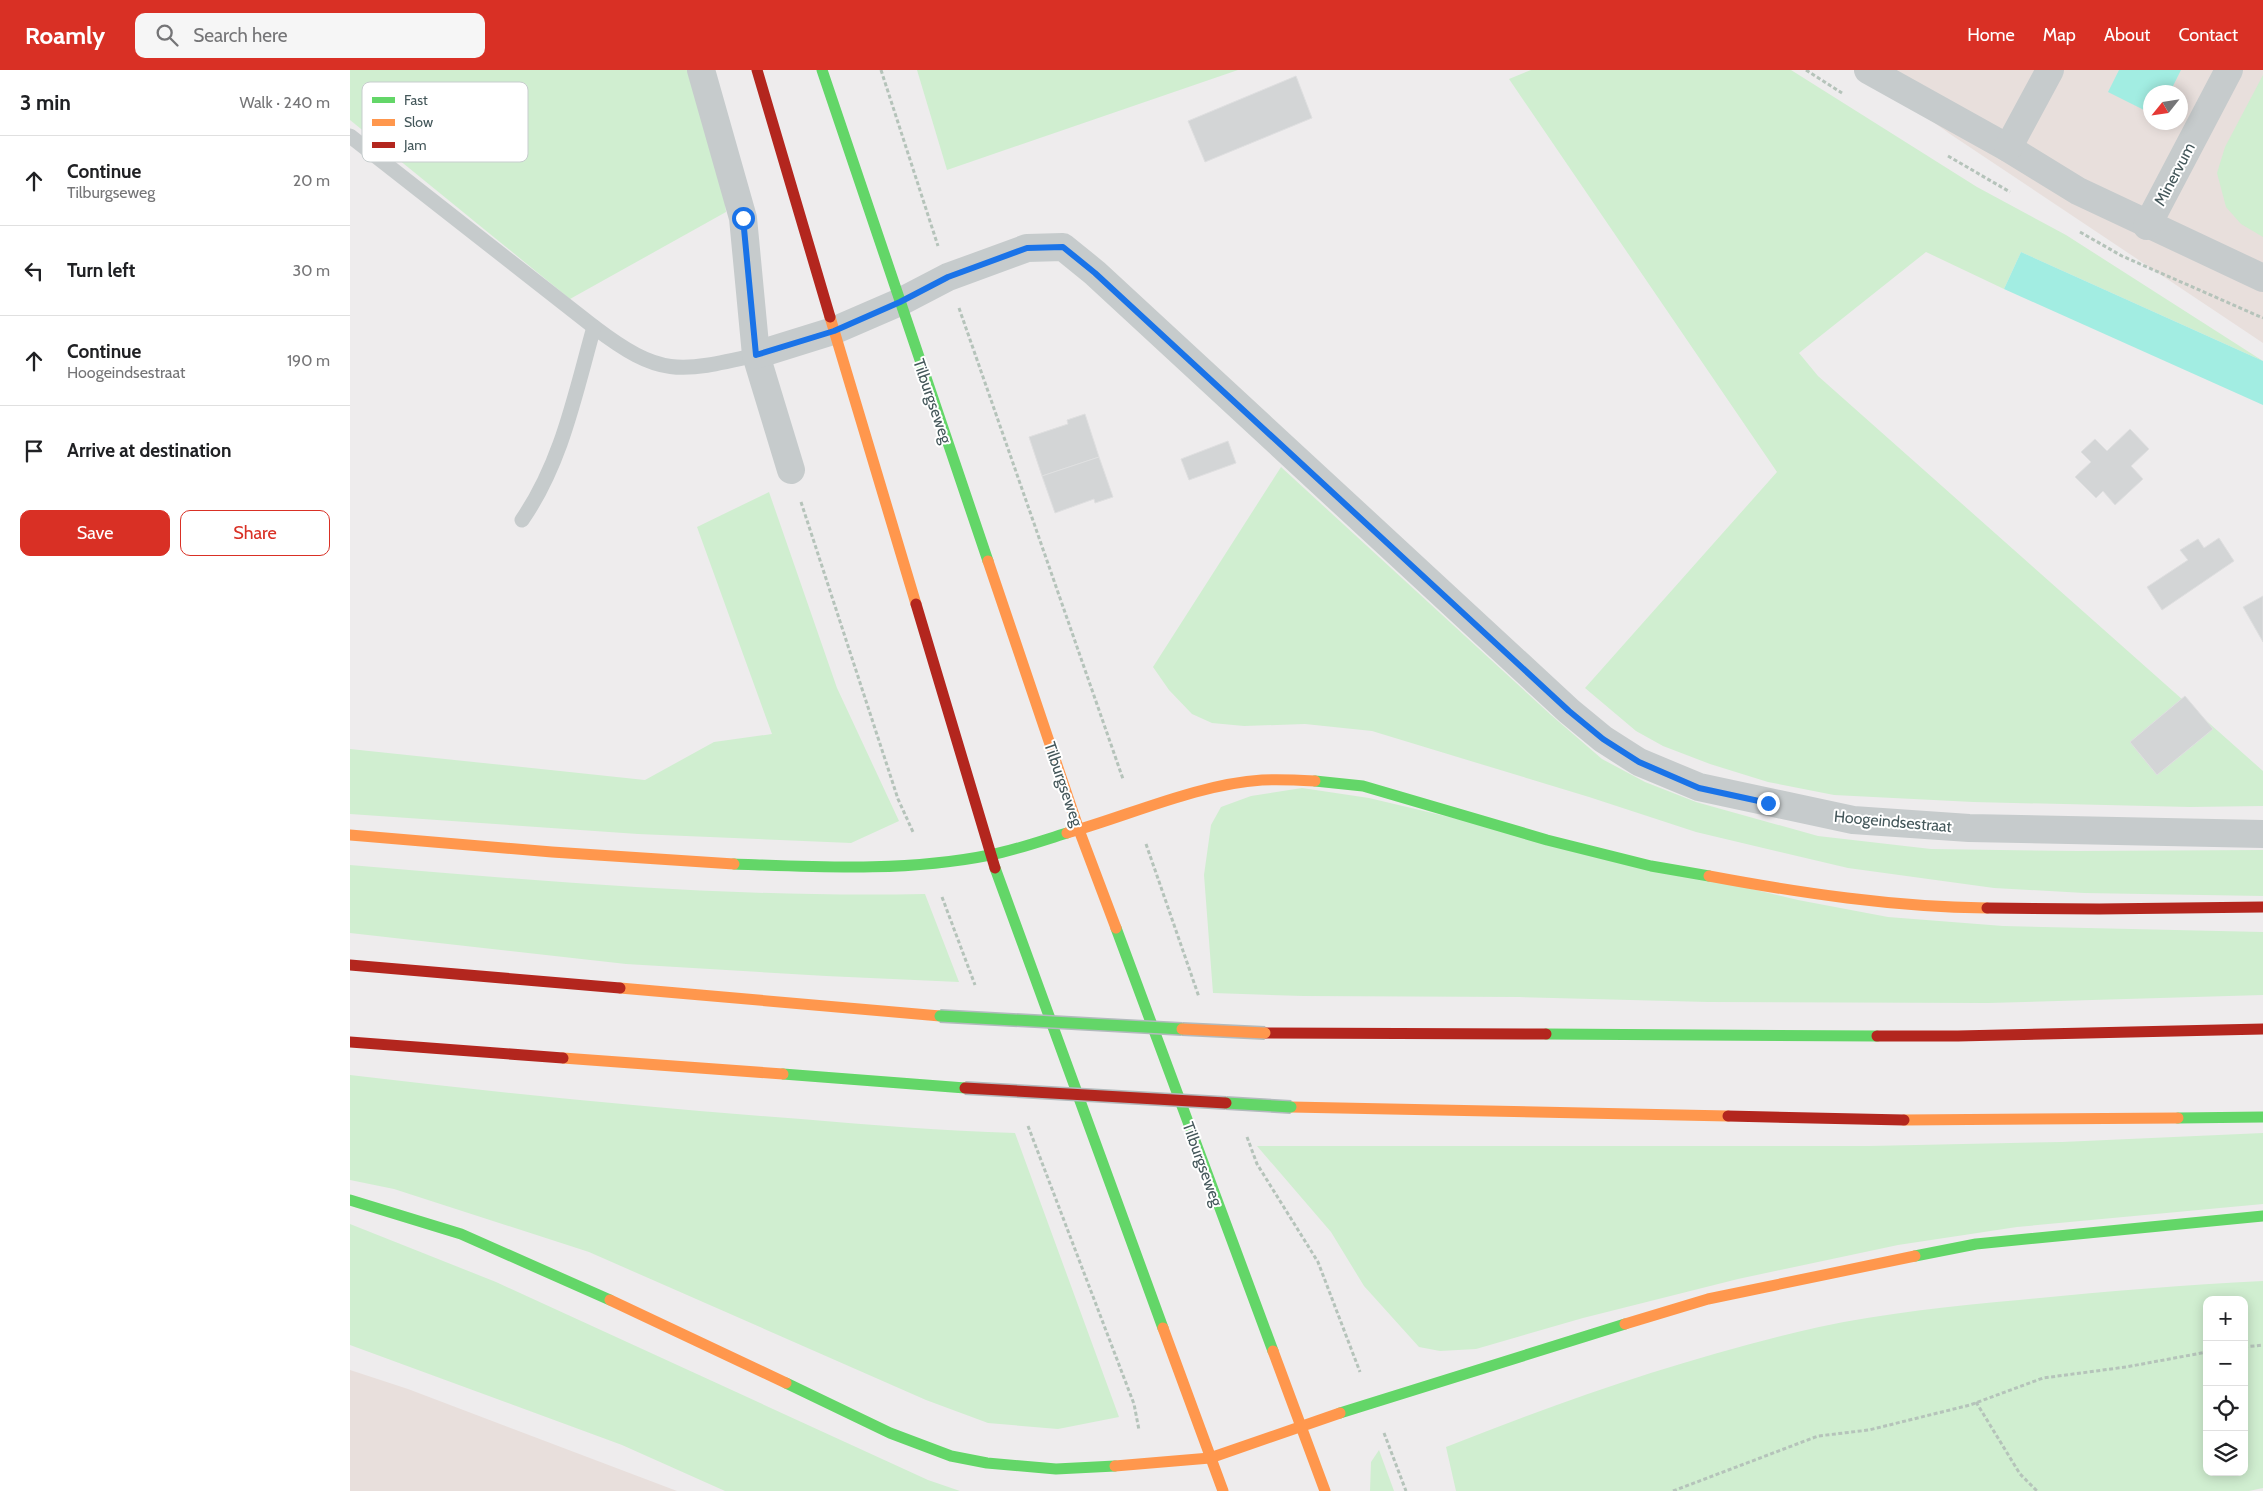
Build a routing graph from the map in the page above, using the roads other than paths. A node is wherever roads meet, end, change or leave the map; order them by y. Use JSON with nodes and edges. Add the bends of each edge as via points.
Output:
{"nodes":[{"id":1,"x":701,"y":70,"type":"edge"},
{"id":2,"x":757,"y":70,"type":"edge"},
{"id":3,"x":822,"y":70,"type":"edge"},
{"id":4,"x":1868,"y":70,"type":"edge"},
{"id":5,"x":2050,"y":70,"type":"edge"},
{"id":6,"x":2229,"y":70,"type":"edge"},
{"id":7,"x":350,"y":136,"type":"edge"},
{"id":8,"x":362,"y":145,"type":"edge"},
{"id":9,"x":2008,"y":148,"type":"junction"},
{"id":10,"x":383,"y":162,"type":"edge"},
{"id":11,"x":2148,"y":226,"type":"junction"},
{"id":12,"x":2263,"y":278,"type":"edge"},
{"id":13,"x":900,"y":302,"type":"junction"},
{"id":14,"x":594,"y":327,"type":"junction"},
{"id":15,"x":834,"y":331,"type":"junction"},
{"id":16,"x":756,"y":355,"type":"junction"},
{"id":17,"x":791,"y":470,"type":"road end"},
{"id":18,"x":522,"y":520,"type":"dead end"},
{"id":19,"x":1079,"y":830,"type":"junction"},
{"id":20,"x":2263,"y":834,"type":"edge"},
{"id":21,"x":350,"y":835,"type":"edge"},
{"id":22,"x":990,"y":855,"type":"junction"},
{"id":23,"x":2263,"y":908,"type":"edge"},
{"id":24,"x":350,"y":965,"type":"edge"},
{"id":25,"x":2263,"y":1029,"type":"edge"},
{"id":26,"x":350,"y":1042,"type":"edge"},
{"id":27,"x":2263,"y":1117,"type":"edge"},
{"id":28,"x":350,"y":1200,"type":"edge"},
{"id":29,"x":2263,"y":1216,"type":"edge"},
{"id":30,"x":1301,"y":1425,"type":"junction"},
{"id":31,"x":1210,"y":1458,"type":"junction"},
{"id":32,"x":1223,"y":1491,"type":"edge"},
{"id":33,"x":1325,"y":1491,"type":"edge"}],
"edges":[{"from":1,"to":16,"type":"street","via":[[743,218]]},
{"from":2,"to":15,"type":"main road"},
{"from":3,"to":13,"type":"main road","name":"Tilburgseweg"},
{"from":4,"to":9,"type":"street","name":"Minervum"},
{"from":5,"to":9,"type":"street"},
{"from":6,"to":11,"type":"street","name":"Minervum"},
{"from":7,"to":8,"type":"lane"},
{"from":9,"to":11,"type":"street","name":"Minervum","via":[[2078,191]]},
{"from":10,"to":14,"type":"lane"},
{"from":11,"to":12,"type":"street","name":"Minervum"},
{"from":13,"to":15,"type":"street","name":"Hoogeindsestraat"},
{"from":13,"to":19,"type":"main road","name":"Tilburgseweg"},
{"from":13,"to":20,"type":"street","name":"Hoogeindsestraat","via":[[948,277],[1027,248],[1063,247],[1103,280],[1603,739],[1639,762],[1699,788],[1853,820],[1970,828]]},
{"from":14,"to":16,"type":"lane","via":[[647,362],[677,368],[706,366]]},
{"from":14,"to":18,"type":"lane","via":[[562,443],[538,496]]},
{"from":15,"to":16,"type":"street","name":"Hoogeindsestraat"},
{"from":15,"to":22,"type":"main road"},
{"from":16,"to":17,"type":"street"},
{"from":19,"to":22,"type":"main road"},
{"from":19,"to":23,"type":"main road","via":[[1221,787],[1262,780],[1312,781],[1363,786],[1547,840],[1651,866],[1757,885],[1930,908]]},
{"from":19,"to":30,"type":"main road","name":"Tilburgseweg"},
{"from":21,"to":22,"type":"main road","via":[[552,852],[853,868],[928,864]]},
{"from":22,"to":31,"type":"main road"},
{"from":24,"to":25,"type":"main road","bridge":true,"via":[[940,1016],[1265,1033],[1958,1036]]},
{"from":26,"to":27,"type":"main road","bridge":true,"via":[[966,1088],[1291,1108],[1957,1121]]},
{"from":28,"to":31,"type":"main road","via":[[461,1234],[643,1315],[890,1433],[951,1456],[987,1463],[1056,1469]]},
{"from":29,"to":30,"type":"main road","via":[[1976,1244],[1708,1299]]},
{"from":30,"to":31,"type":"main road"},
{"from":30,"to":33,"type":"main road","name":"Tilburgseweg"},
{"from":31,"to":32,"type":"main road"}]}
